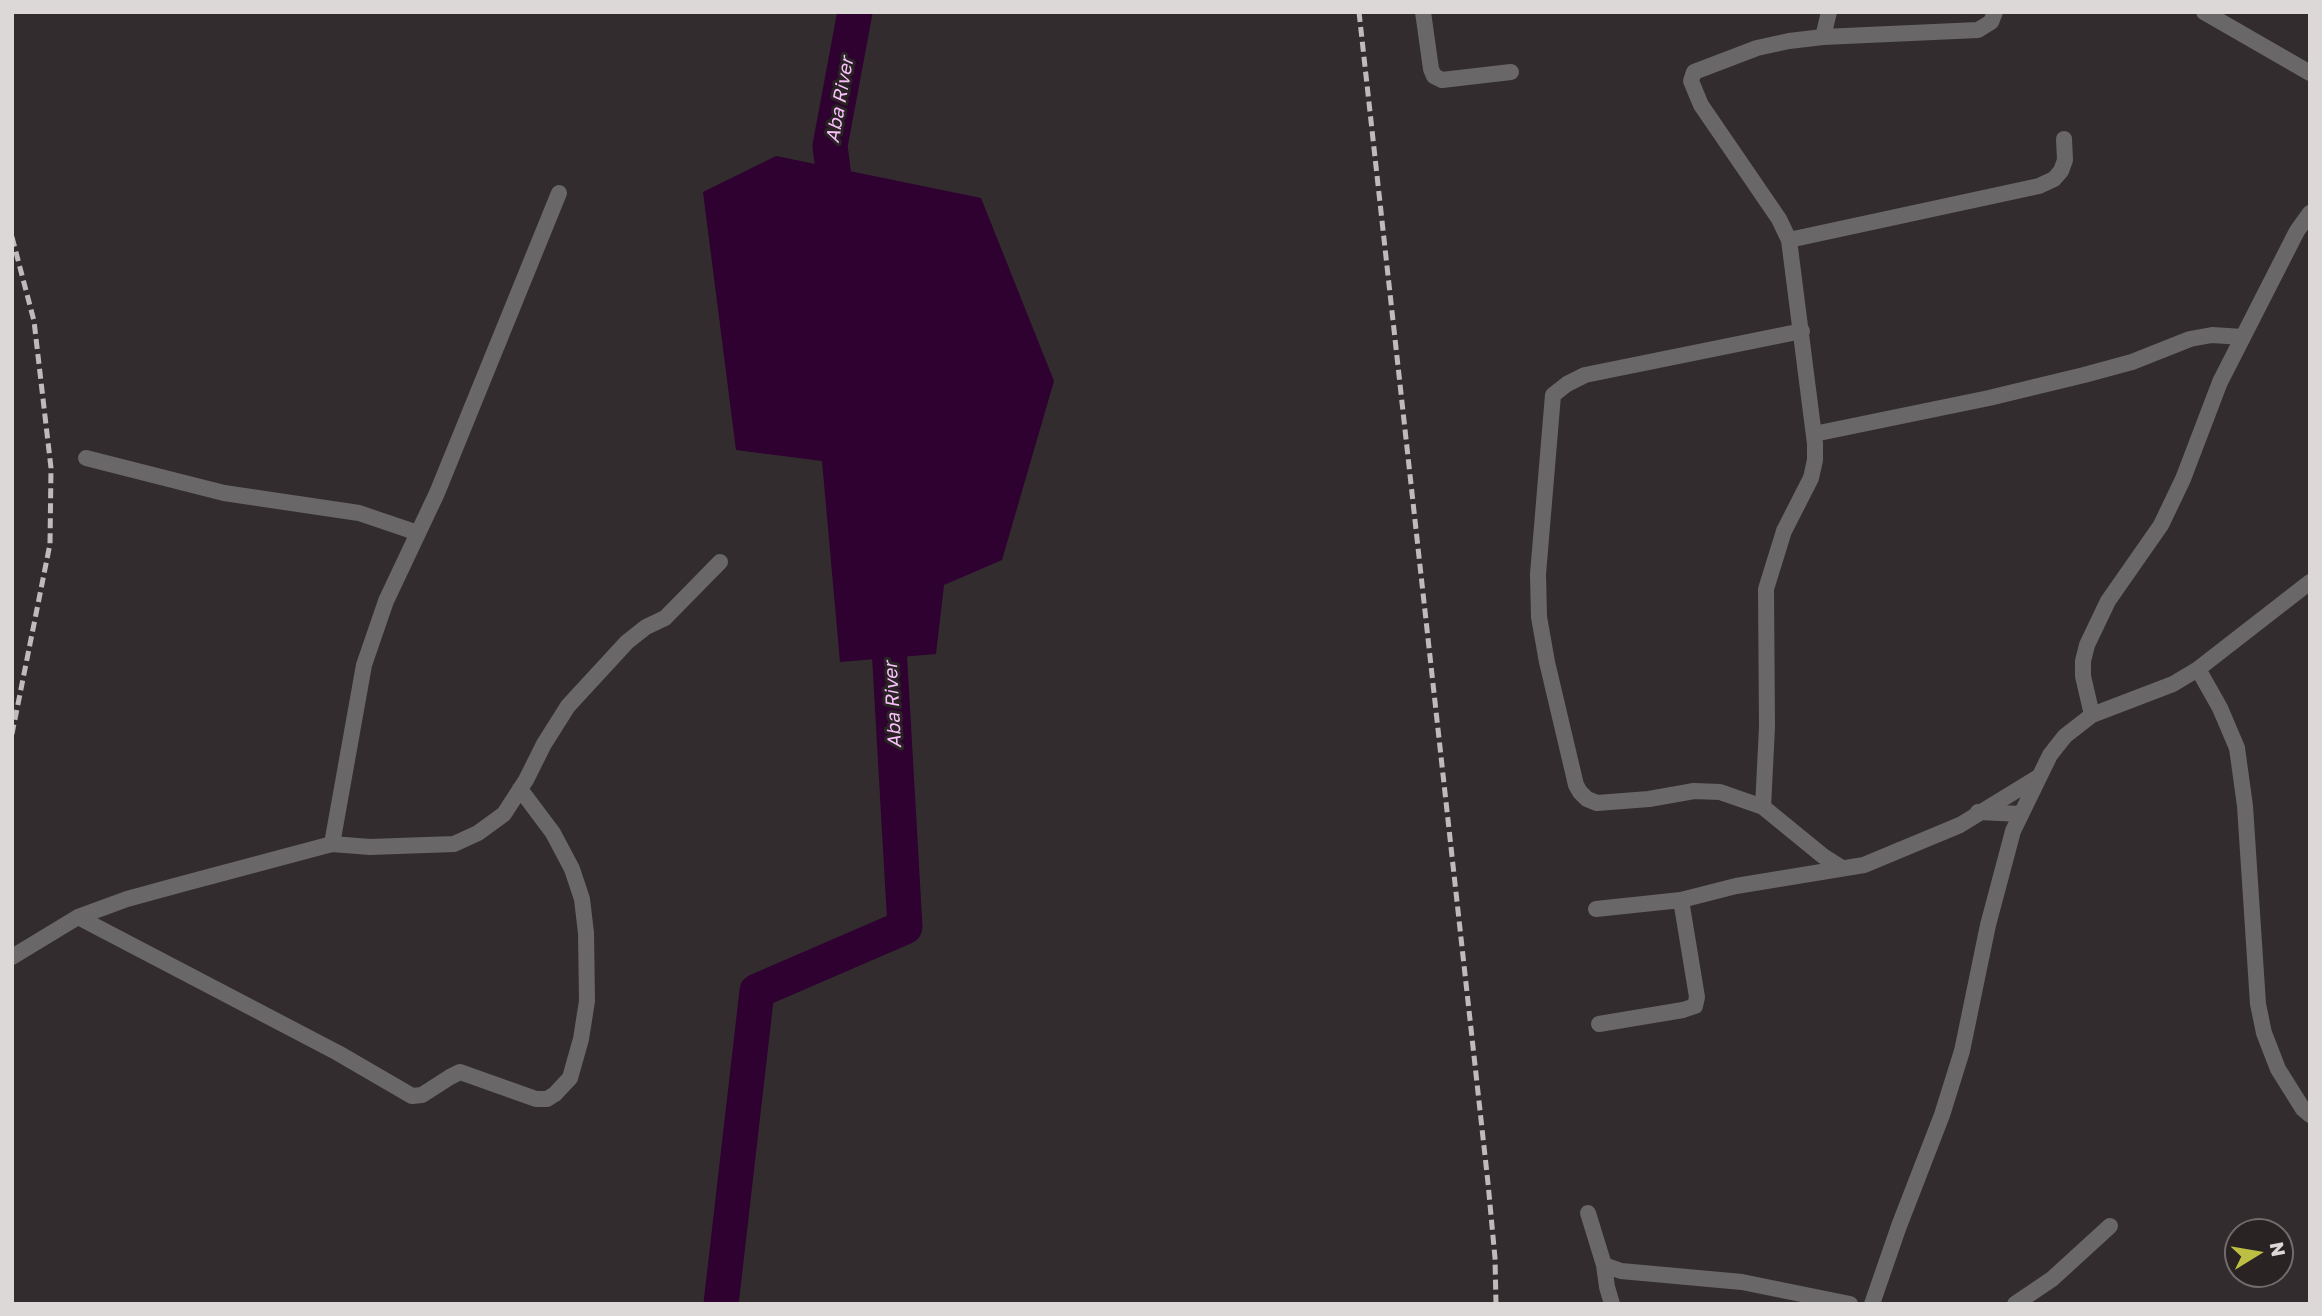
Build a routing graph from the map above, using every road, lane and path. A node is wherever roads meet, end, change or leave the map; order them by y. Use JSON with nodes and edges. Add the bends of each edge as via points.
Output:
{"nodes":[{"id":1,"x":1423,"y":12,"type":"edge"},
{"id":2,"x":1829,"y":12,"type":"edge"},
{"id":3,"x":1995,"y":12,"type":"edge"},
{"id":4,"x":2204,"y":12,"type":"edge"},
{"id":5,"x":1823,"y":37,"type":"junction"},
{"id":6,"x":1511,"y":72,"type":"dead end"},
{"id":7,"x":2310,"y":73,"type":"edge"},
{"id":8,"x":2064,"y":139,"type":"dead end"},
{"id":9,"x":559,"y":194,"type":"dead end"},
{"id":10,"x":2310,"y":213,"type":"edge"},
{"id":11,"x":1789,"y":240,"type":"junction"},
{"id":12,"x":1802,"y":331,"type":"junction"},
{"id":13,"x":2243,"y":337,"type":"junction"},
{"id":14,"x":1814,"y":434,"type":"junction"},
{"id":15,"x":86,"y":458,"type":"dead end"},
{"id":16,"x":418,"y":533,"type":"junction"},
{"id":17,"x":720,"y":562,"type":"dead end"},
{"id":18,"x":2310,"y":582,"type":"edge"},
{"id":19,"x":2199,"y":670,"type":"junction"},
{"id":20,"x":2092,"y":715,"type":"junction"},
{"id":21,"x":2040,"y":776,"type":"junction"},
{"id":22,"x":520,"y":789,"type":"junction"},
{"id":23,"x":1763,"y":807,"type":"junction"},
{"id":24,"x":1978,"y":813,"type":"junction"},
{"id":25,"x":2021,"y":814,"type":"junction"},
{"id":26,"x":332,"y":844,"type":"junction"},
{"id":27,"x":1842,"y":868,"type":"junction"},
{"id":28,"x":1681,"y":901,"type":"junction"},
{"id":29,"x":1596,"y":909,"type":"dead end"},
{"id":30,"x":78,"y":916,"type":"junction"},
{"id":31,"x":12,"y":957,"type":"edge"},
{"id":32,"x":1598,"y":1024,"type":"dead end"},
{"id":33,"x":2310,"y":1115,"type":"edge"},
{"id":34,"x":1588,"y":1213,"type":"dead end"},
{"id":35,"x":2110,"y":1226,"type":"dead end"},
{"id":36,"x":1604,"y":1265,"type":"junction"},
{"id":37,"x":1612,"y":1304,"type":"edge"},
{"id":38,"x":1850,"y":1304,"type":"edge"},
{"id":39,"x":1872,"y":1304,"type":"edge"},
{"id":40,"x":2015,"y":1304,"type":"edge"}],
"edges":[{"from":1,"to":6,"type":"street","via":[[1434,76],[1442,80]]},
{"from":2,"to":5,"type":"street"},
{"from":3,"to":5,"type":"street","via":[[1991,22],[1978,30]]},
{"from":4,"to":7,"type":"street"},
{"from":5,"to":11,"type":"street","via":[[1757,48],[1693,72],[1691,81],[1701,105]]},
{"from":8,"to":11,"type":"street","via":[[2061,171],[2039,186]]},
{"from":9,"to":16,"type":"street"},
{"from":10,"to":13,"type":"street"},
{"from":11,"to":12,"type":"street"},
{"from":12,"to":14,"type":"street"},
{"from":12,"to":23,"type":"street","via":[[1585,375],[1553,396],[1538,574],[1547,662],[1580,792],[1597,803],[1707,790]]},
{"from":13,"to":14,"type":"street","via":[[2190,339],[2084,375]]},
{"from":13,"to":20,"type":"street","via":[[2161,524],[2108,601],[2087,645],[2084,676]]},
{"from":14,"to":23,"type":"street","via":[[1811,478],[1784,531],[1766,589]]},
{"from":15,"to":16,"type":"street","via":[[224,493],[359,513]]},
{"from":16,"to":26,"type":"street","via":[[386,601],[364,665]]},
{"from":17,"to":22,"type":"street","via":[[665,618],[627,642],[568,706]]},
{"from":18,"to":19,"type":"street"},
{"from":19,"to":20,"type":"street"},
{"from":19,"to":33,"type":"street","via":[[2237,748],[2263,1033],[2278,1069]]},
{"from":20,"to":21,"type":"street","via":[[2065,736]]},
{"from":21,"to":24,"type":"street"},
{"from":21,"to":25,"type":"street"},
{"from":22,"to":26,"type":"street","via":[[505,814],[454,844]]},
{"from":22,"to":30,"type":"street","via":[[554,833],[572,869],[586,933],[587,1001],[581,1039],[570,1078],[547,1099],[460,1072],[422,1096],[412,1096]]},
{"from":23,"to":27,"type":"street"},
{"from":24,"to":25,"type":"street"},
{"from":24,"to":27,"type":"street","via":[[1888,856]]},
{"from":25,"to":39,"type":"street","via":[[1988,925],[1962,1051]]},
{"from":26,"to":30,"type":"street"},
{"from":27,"to":28,"type":"street","via":[[1736,886]]},
{"from":28,"to":29,"type":"street"},
{"from":28,"to":32,"type":"street","via":[[1695,1006]]},
{"from":30,"to":31,"type":"street"},
{"from":34,"to":36,"type":"street"},
{"from":35,"to":40,"type":"street","via":[[2052,1279]]},
{"from":36,"to":37,"type":"street"},
{"from":36,"to":38,"type":"street","via":[[1621,1272],[1742,1282]]}]}
